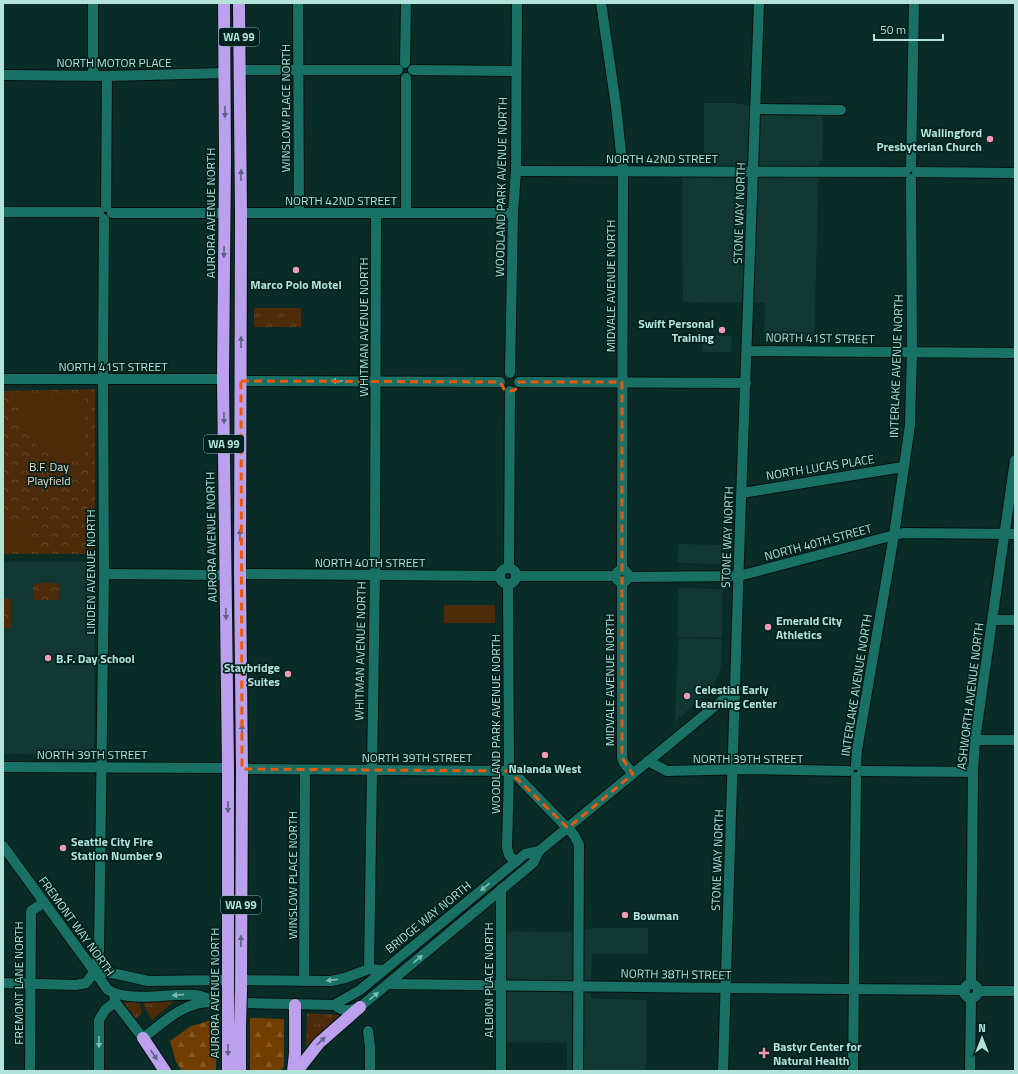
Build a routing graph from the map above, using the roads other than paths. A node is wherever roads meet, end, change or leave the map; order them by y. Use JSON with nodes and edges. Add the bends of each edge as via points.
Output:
{"nodes":[{"id":1,"x":93,"y":3,"type":"edge"},
{"id":2,"x":224,"y":3,"type":"edge"},
{"id":3,"x":240,"y":3,"type":"edge"},
{"id":4,"x":298,"y":3,"type":"edge"},
{"id":5,"x":406,"y":3,"type":"edge"},
{"id":6,"x":517,"y":3,"type":"edge"},
{"id":7,"x":601,"y":3,"type":"edge"},
{"id":8,"x":759,"y":3,"type":"edge"},
{"id":9,"x":914,"y":3,"type":"edge"},
{"id":10,"x":240,"y":70,"type":"junction"},
{"id":11,"x":298,"y":70,"type":"junction"},
{"id":12,"x":406,"y":70,"type":"junction"},
{"id":13,"x":516,"y":71,"type":"junction"},
{"id":14,"x":225,"y":73,"type":"junction"},
{"id":15,"x":3,"y":75,"type":"edge"},
{"id":16,"x":93,"y":75,"type":"junction"},
{"id":17,"x":107,"y":76,"type":"junction"},
{"id":18,"x":755,"y":109,"type":"junction"},
{"id":19,"x":841,"y":110,"type":"dead end"},
{"id":20,"x":516,"y":171,"type":"junction"},
{"id":21,"x":624,"y":171,"type":"junction"},
{"id":22,"x":753,"y":171,"type":"junction"},
{"id":23,"x":911,"y":172,"type":"junction"},
{"id":24,"x":1015,"y":173,"type":"edge"},
{"id":25,"x":3,"y":212,"type":"edge"},
{"id":26,"x":105,"y":213,"type":"junction"},
{"id":27,"x":225,"y":213,"type":"junction"},
{"id":28,"x":241,"y":213,"type":"junction"},
{"id":29,"x":299,"y":213,"type":"junction"},
{"id":30,"x":376,"y":213,"type":"junction"},
{"id":31,"x":406,"y":213,"type":"junction"},
{"id":32,"x":513,"y":213,"type":"junction"},
{"id":33,"x":747,"y":351,"type":"junction"},
{"id":34,"x":912,"y":352,"type":"junction"},
{"id":35,"x":1014,"y":353,"type":"edge"},
{"id":36,"x":510,"y":373,"type":"junction"},
{"id":37,"x":3,"y":379,"type":"edge"},
{"id":38,"x":103,"y":379,"type":"junction"},
{"id":39,"x":223,"y":379,"type":"junction"},
{"id":40,"x":241,"y":381,"type":"junction"},
{"id":41,"x":376,"y":382,"type":"junction"},
{"id":42,"x":500,"y":382,"type":"junction"},
{"id":43,"x":519,"y":382,"type":"junction"},
{"id":44,"x":622,"y":382,"type":"junction"},
{"id":45,"x":746,"y":383,"type":"junction"},
{"id":46,"x":510,"y":391,"type":"junction"},
{"id":47,"x":1015,"y":460,"type":"edge"},
{"id":48,"x":903,"y":467,"type":"junction"},
{"id":49,"x":742,"y":493,"type":"junction"},
{"id":50,"x":1004,"y":534,"type":"junction"},
{"id":51,"x":1015,"y":534,"type":"edge"},
{"id":52,"x":894,"y":535,"type":"junction"},
{"id":53,"x":508,"y":568,"type":"junction"},
{"id":54,"x":104,"y":574,"type":"junction"},
{"id":55,"x":226,"y":574,"type":"junction"},
{"id":56,"x":240,"y":574,"type":"junction"},
{"id":57,"x":375,"y":575,"type":"junction"},
{"id":58,"x":500,"y":576,"type":"junction"},
{"id":59,"x":516,"y":576,"type":"junction"},
{"id":60,"x":622,"y":576,"type":"junction"},
{"id":61,"x":739,"y":576,"type":"junction"},
{"id":62,"x":508,"y":584,"type":"junction"},
{"id":63,"x":993,"y":620,"type":"junction"},
{"id":64,"x":1015,"y":620,"type":"edge"},
{"id":65,"x":736,"y":689,"type":"junction"},
{"id":66,"x":975,"y":740,"type":"junction"},
{"id":67,"x":1015,"y":740,"type":"edge"},
{"id":68,"x":648,"y":761,"type":"junction"},
{"id":69,"x":3,"y":767,"type":"edge"},
{"id":70,"x":101,"y":767,"type":"junction"},
{"id":71,"x":228,"y":768,"type":"junction"},
{"id":72,"x":242,"y":769,"type":"junction"},
{"id":73,"x":733,"y":769,"type":"junction"},
{"id":74,"x":305,"y":770,"type":"junction"},
{"id":75,"x":371,"y":770,"type":"junction"},
{"id":76,"x":509,"y":771,"type":"junction"},
{"id":77,"x":856,"y":771,"type":"junction"},
{"id":78,"x":973,"y":772,"type":"junction"},
{"id":79,"x":633,"y":774,"type":"junction"},
{"id":80,"x":568,"y":828,"type":"junction"},
{"id":81,"x":3,"y":846,"type":"edge"},
{"id":82,"x":539,"y":851,"type":"junction"},
{"id":83,"x":515,"y":862,"type":"junction"},
{"id":84,"x":502,"y":889,"type":"junction"},
{"id":85,"x":43,"y":903,"type":"junction"},
{"id":86,"x":369,"y":969,"type":"junction"},
{"id":87,"x":384,"y":970,"type":"junction"},
{"id":88,"x":95,"y":971,"type":"junction"},
{"id":89,"x":304,"y":981,"type":"junction"},
{"id":90,"x":3,"y":983,"type":"edge"},
{"id":91,"x":32,"y":984,"type":"junction"},
{"id":92,"x":388,"y":984,"type":"junction"},
{"id":93,"x":234,"y":985,"type":"junction"},
{"id":94,"x":501,"y":985,"type":"junction"},
{"id":95,"x":578,"y":986,"type":"junction"},
{"id":96,"x":726,"y":988,"type":"junction"},
{"id":97,"x":854,"y":989,"type":"junction"},
{"id":98,"x":971,"y":991,"type":"junction"},
{"id":99,"x":1015,"y":991,"type":"edge"},
{"id":100,"x":114,"y":998,"type":"junction"},
{"id":101,"x":247,"y":1003,"type":"dead end"},
{"id":102,"x":295,"y":1005,"type":"junction"},
{"id":103,"x":334,"y":1005,"type":"junction"},
{"id":104,"x":360,"y":1007,"type":"junction"},
{"id":105,"x":234,"y":1028,"type":"junction"},
{"id":106,"x":368,"y":1031,"type":"dead end"},
{"id":107,"x":143,"y":1038,"type":"junction"},
{"id":108,"x":298,"y":1070,"type":"edge"},
{"id":109,"x":30,"y":1071,"type":"edge"},
{"id":110,"x":99,"y":1071,"type":"edge"},
{"id":111,"x":165,"y":1071,"type":"edge"},
{"id":112,"x":228,"y":1071,"type":"edge"},
{"id":113,"x":240,"y":1071,"type":"edge"},
{"id":114,"x":370,"y":1071,"type":"edge"},
{"id":115,"x":501,"y":1071,"type":"edge"},
{"id":116,"x":578,"y":1071,"type":"edge"},
{"id":117,"x":723,"y":1071,"type":"edge"},
{"id":118,"x":853,"y":1071,"type":"edge"},
{"id":119,"x":970,"y":1071,"type":"edge"}],
"edges":[{"from":1,"to":16,"type":"street"},
{"from":2,"to":14,"type":"highway","name":"AURORA AVENUE NORTH","number":"WA 99"},
{"from":3,"to":10,"type":"highway","name":"AURORA AVENUE NORTH","number":"WA 99"},
{"from":4,"to":11,"type":"street","name":"WINSLOW PLACE NORTH"},
{"from":5,"to":12,"type":"street"},
{"from":6,"to":13,"type":"street","name":"WOODLAND PARK AVENUE NORTH"},
{"from":7,"to":21,"type":"street","name":"MIDVALE AVENUE NORTH"},
{"from":8,"to":18,"type":"street","name":"STONE WAY NORTH"},
{"from":9,"to":23,"type":"street","name":"INTERLAKE AVENUE NORTH"},
{"from":10,"to":11,"type":"street"},
{"from":28,"to":10,"type":"highway","name":"AURORA AVENUE NORTH","number":"WA 99","one_way":true},
{"from":11,"to":12,"type":"street"},
{"from":11,"to":29,"type":"street","name":"WINSLOW PLACE NORTH"},
{"from":12,"to":13,"type":"street"},
{"from":12,"to":31,"type":"street"},
{"from":13,"to":20,"type":"street","name":"WOODLAND PARK AVENUE NORTH"},
{"from":14,"to":17,"type":"street","name":"NORTH MOTOR PLACE"},
{"from":14,"to":27,"type":"highway","name":"AURORA AVENUE NORTH","number":"WA 99","one_way":true},
{"from":15,"to":16,"type":"street","name":"NORTH MOTOR PLACE"},
{"from":16,"to":17,"type":"street","name":"NORTH MOTOR PLACE"},
{"from":17,"to":26,"type":"street","name":"LINDEN AVENUE NORTH"},
{"from":18,"to":19,"type":"street"},
{"from":18,"to":22,"type":"street","name":"STONE WAY NORTH"},
{"from":20,"to":21,"type":"street","name":"NORTH 42ND STREET"},
{"from":20,"to":32,"type":"street","name":"WOODLAND PARK AVENUE NORTH"},
{"from":21,"to":22,"type":"street","name":"NORTH 42ND STREET"},
{"from":21,"to":44,"type":"street","name":"MIDVALE AVENUE NORTH"},
{"from":22,"to":23,"type":"street","name":"NORTH 42ND STREET"},
{"from":22,"to":33,"type":"street","name":"STONE WAY NORTH"},
{"from":23,"to":24,"type":"street","name":"NORTH 42ND STREET"},
{"from":23,"to":34,"type":"street","name":"INTERLAKE AVENUE NORTH"},
{"from":25,"to":26,"type":"street"},
{"from":26,"to":27,"type":"street"},
{"from":26,"to":38,"type":"street","name":"LINDEN AVENUE NORTH"},
{"from":27,"to":39,"type":"highway","name":"AURORA AVENUE NORTH","number":"WA 99","one_way":true},
{"from":28,"to":29,"type":"street","name":"NORTH 42ND STREET"},
{"from":40,"to":28,"type":"highway","name":"AURORA AVENUE NORTH","number":"WA 99","one_way":true},
{"from":29,"to":30,"type":"street","name":"NORTH 42ND STREET"},
{"from":30,"to":31,"type":"street","name":"NORTH 42ND STREET"},
{"from":30,"to":41,"type":"street","name":"WHITMAN AVENUE NORTH"},
{"from":31,"to":32,"type":"street","name":"NORTH 42ND STREET"},
{"from":32,"to":36,"type":"street","name":"WOODLAND PARK AVENUE NORTH"},
{"from":33,"to":34,"type":"street","name":"NORTH 41ST STREET"},
{"from":33,"to":45,"type":"street","name":"STONE WAY NORTH"},
{"from":34,"to":35,"type":"street","name":"NORTH 41ST STREET"},
{"from":34,"to":48,"type":"street","name":"INTERLAKE AVENUE NORTH","via":[[910,426]]},
{"from":36,"to":42,"type":"street","via":[[504,374]]},
{"from":36,"to":43,"type":"street","via":[[516,376]]},
{"from":37,"to":38,"type":"street","name":"NORTH 41ST STREET"},
{"from":38,"to":39,"type":"street","name":"NORTH 41ST STREET"},
{"from":38,"to":54,"type":"street","name":"LINDEN AVENUE NORTH"},
{"from":39,"to":55,"type":"highway","name":"AURORA AVENUE NORTH","number":"WA 99","one_way":true},
{"from":41,"to":40,"type":"street","one_way":true},
{"from":56,"to":40,"type":"highway","name":"AURORA AVENUE NORTH","number":"WA 99","one_way":true},
{"from":41,"to":42,"type":"street"},
{"from":41,"to":57,"type":"street","name":"WHITMAN AVENUE NORTH"},
{"from":42,"to":46,"type":"street","via":[[504,390]]},
{"from":43,"to":44,"type":"street"},
{"from":43,"to":46,"type":"street","via":[[517,388]]},
{"from":44,"to":45,"type":"street"},
{"from":44,"to":60,"type":"street","name":"MIDVALE AVENUE NORTH"},
{"from":45,"to":49,"type":"street","name":"STONE WAY NORTH"},
{"from":46,"to":53,"type":"street"},
{"from":47,"to":50,"type":"street","name":"ASHWORTH AVENUE NORTH"},
{"from":48,"to":49,"type":"street","name":"NORTH LUCAS PLACE"},
{"from":48,"to":52,"type":"street","name":"INTERLAKE AVENUE NORTH"},
{"from":49,"to":61,"type":"street","name":"STONE WAY NORTH"},
{"from":50,"to":51,"type":"street","name":"NORTH 40TH STREET"},
{"from":50,"to":52,"type":"street","name":"NORTH 40TH STREET"},
{"from":50,"to":63,"type":"street","name":"ASHWORTH AVENUE NORTH"},
{"from":52,"to":61,"type":"street","name":"NORTH 40TH STREET"},
{"from":52,"to":77,"type":"street","name":"INTERLAKE AVENUE NORTH","via":[[857,750]]},
{"from":53,"to":58,"type":"street","via":[[503,570]]},
{"from":53,"to":59,"type":"street"},
{"from":54,"to":55,"type":"street"},
{"from":54,"to":70,"type":"street","name":"LINDEN AVENUE NORTH"},
{"from":55,"to":71,"type":"highway","name":"AURORA AVENUE NORTH","number":"WA 99","one_way":true},
{"from":56,"to":57,"type":"street","name":"NORTH 40TH STREET"},
{"from":72,"to":56,"type":"highway","name":"AURORA AVENUE NORTH","number":"WA 99","one_way":true},
{"from":57,"to":58,"type":"street","name":"NORTH 40TH STREET"},
{"from":57,"to":75,"type":"street","name":"WHITMAN AVENUE NORTH"},
{"from":58,"to":62,"type":"street","via":[[502,582]]},
{"from":59,"to":60,"type":"street","name":"NORTH 40TH STREET"},
{"from":59,"to":62,"type":"street","via":[[514,581]]},
{"from":60,"to":61,"type":"street","name":"NORTH 40TH STREET"},
{"from":60,"to":79,"type":"street","name":"MIDVALE AVENUE NORTH","via":[[622,758]]},
{"from":61,"to":65,"type":"street","name":"STONE WAY NORTH"},
{"from":62,"to":76,"type":"street","name":"WOODLAND PARK AVENUE NORTH"},
{"from":63,"to":64,"type":"street"},
{"from":63,"to":66,"type":"street","name":"ASHWORTH AVENUE NORTH"},
{"from":65,"to":68,"type":"street","name":"BRIDGE WAY NORTH"},
{"from":65,"to":73,"type":"street","name":"STONE WAY NORTH"},
{"from":66,"to":67,"type":"street"},
{"from":66,"to":78,"type":"street","name":"ASHWORTH AVENUE NORTH"},
{"from":68,"to":73,"type":"street","name":"NORTH 39TH STREET","via":[[667,771]]},
{"from":68,"to":79,"type":"street","name":"BRIDGE WAY NORTH"},
{"from":69,"to":70,"type":"street","name":"NORTH 39TH STREET"},
{"from":70,"to":71,"type":"street","name":"NORTH 39TH STREET"},
{"from":70,"to":88,"type":"street","name":"LINDEN AVENUE NORTH","via":[[99,951]]},
{"from":71,"to":93,"type":"highway","name":"AURORA AVENUE NORTH","number":"WA 99","one_way":true},
{"from":72,"to":74,"type":"street","name":"NORTH 39TH STREET"},
{"from":93,"to":72,"type":"highway","name":"AURORA AVENUE NORTH","number":"WA 99","one_way":true},
{"from":73,"to":77,"type":"street","name":"NORTH 39TH STREET"},
{"from":73,"to":96,"type":"street","name":"STONE WAY NORTH"},
{"from":74,"to":75,"type":"street","name":"NORTH 39TH STREET"},
{"from":74,"to":89,"type":"street","name":"WINSLOW PLACE NORTH"},
{"from":75,"to":76,"type":"street","name":"NORTH 39TH STREET"},
{"from":75,"to":86,"type":"street","name":"WHITMAN AVENUE NORTH"},
{"from":76,"to":80,"type":"street","via":[[515,774]]},
{"from":76,"to":83,"type":"street","name":"WOODLAND PARK AVENUE NORTH","via":[[507,848]]},
{"from":77,"to":78,"type":"street","name":"NORTH 39TH STREET"},
{"from":77,"to":97,"type":"street","name":"INTERLAKE AVENUE NORTH"},
{"from":78,"to":98,"type":"street","name":"ASHWORTH AVENUE NORTH"},
{"from":79,"to":80,"type":"street","name":"BRIDGE WAY NORTH"},
{"from":80,"to":82,"type":"street","name":"BRIDGE WAY NORTH"},
{"from":80,"to":95,"type":"street","via":[[578,842],[580,850]]},
{"from":81,"to":85,"type":"street","name":"FREMONT WAY NORTH"},
{"from":82,"to":83,"type":"street","name":"BRIDGE WAY NORTH","via":[[525,854]]},
{"from":82,"to":84,"type":"street","name":"BRIDGE WAY NORTH","via":[[533,863]]},
{"from":83,"to":87,"type":"street","name":"BRIDGE WAY NORTH","one_way":true},
{"from":92,"to":84,"type":"street","name":"BRIDGE WAY NORTH","one_way":true},
{"from":84,"to":94,"type":"street","name":"ALBION PLACE NORTH"},
{"from":85,"to":88,"type":"street","name":"FREMONT WAY NORTH"},
{"from":85,"to":91,"type":"street","name":"FREMONT LANE NORTH","via":[[31,911]]},
{"from":86,"to":87,"type":"street"},
{"from":86,"to":89,"type":"street","one_way":true,"via":[[331,981]]},
{"from":87,"to":103,"type":"street","name":"BRIDGE WAY NORTH","via":[[354,995]]},
{"from":88,"to":91,"type":"street","via":[[86,983]]},
{"from":88,"to":93,"type":"street","via":[[148,981]]},
{"from":88,"to":100,"type":"street","name":"FREMONT WAY NORTH"},
{"from":89,"to":93,"type":"street"},
{"from":90,"to":91,"type":"street"},
{"from":91,"to":109,"type":"street","name":"FREMONT LANE NORTH"},
{"from":92,"to":94,"type":"street","name":"NORTH 38TH STREET"},
{"from":104,"to":92,"type":"street","name":"BRIDGE WAY NORTH","one_way":true},
{"from":93,"to":105,"type":"highway","name":"AURORA AVENUE NORTH","number":"WA 99","bridge":true},
{"from":94,"to":95,"type":"street","name":"NORTH 38TH STREET"},
{"from":94,"to":115,"type":"street","name":"ALBION PLACE NORTH"},
{"from":95,"to":96,"type":"street","name":"NORTH 38TH STREET"},
{"from":95,"to":116,"type":"street"},
{"from":96,"to":97,"type":"street","name":"NORTH 38TH STREET"},
{"from":96,"to":117,"type":"street","name":"STONE WAY NORTH"},
{"from":97,"to":98,"type":"street","name":"NORTH 38TH STREET"},
{"from":97,"to":118,"type":"street","name":"INTERLAKE AVENUE NORTH"},
{"from":98,"to":99,"type":"street","name":"NORTH 38TH STREET"},
{"from":98,"to":119,"type":"street","name":"ASHWORTH AVENUE NORTH"},
{"from":100,"to":107,"type":"street","name":"FREMONT WAY NORTH"},
{"from":107,"to":100,"type":"street","one_way":true,"via":[[185,1008],[216,1001],[197,995]]},
{"from":100,"to":110,"type":"street","one_way":true,"via":[[100,1020]]},
{"from":101,"to":102,"type":"street"},
{"from":102,"to":103,"type":"street"},
{"from":102,"to":108,"type":"highway","via":[[295,1054]]},
{"from":103,"to":104,"type":"street","via":[[342,1010]]},
{"from":108,"to":104,"type":"highway","one_way":true,"via":[[319,1043]]},
{"from":105,"to":112,"type":"highway","name":"AURORA AVENUE NORTH","number":"WA 99","one_way":true},
{"from":105,"to":113,"type":"highway","name":"AURORA AVENUE NORTH","number":"WA 99"},
{"from":106,"to":114,"type":"street"},
{"from":107,"to":111,"type":"highway","one_way":true}]}
